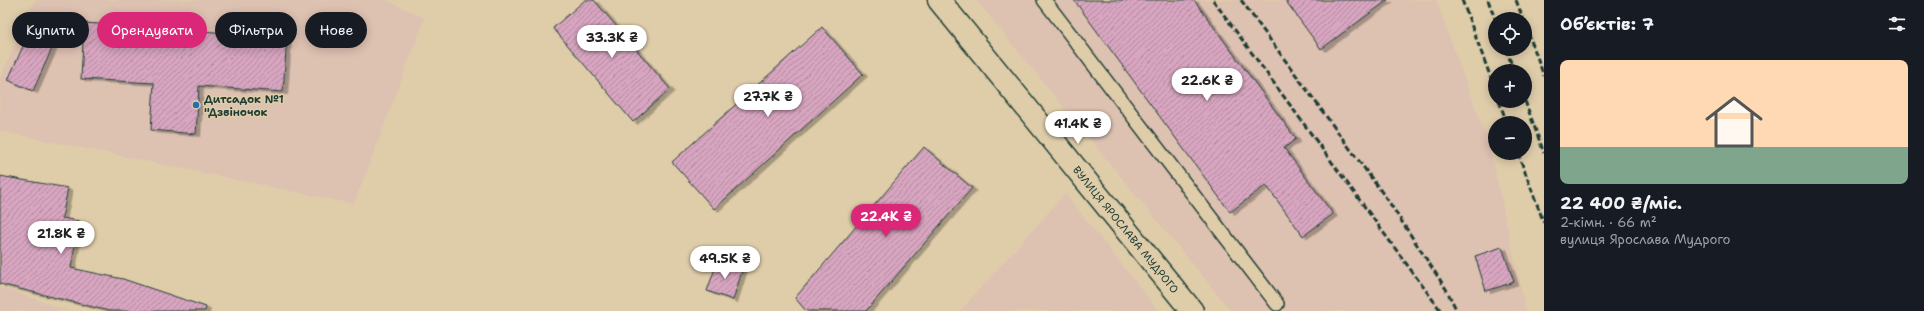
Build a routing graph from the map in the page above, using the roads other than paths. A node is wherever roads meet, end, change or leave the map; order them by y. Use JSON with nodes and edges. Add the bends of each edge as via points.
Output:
{"nodes":[{"id":1,"x":939,"y":0,"type":"edge"},
{"id":2,"x":1044,"y":0,"type":"edge"},
{"id":3,"x":1277,"y":304,"type":"dead end"},
{"id":4,"x":1192,"y":311,"type":"edge"}],
"edges":[{"from":1,"to":4,"type":"street","name":"ВУЛИЦЯ ЯРОСЛАВА МУДРОГО"},
{"from":2,"to":3,"type":"lane"}]}
